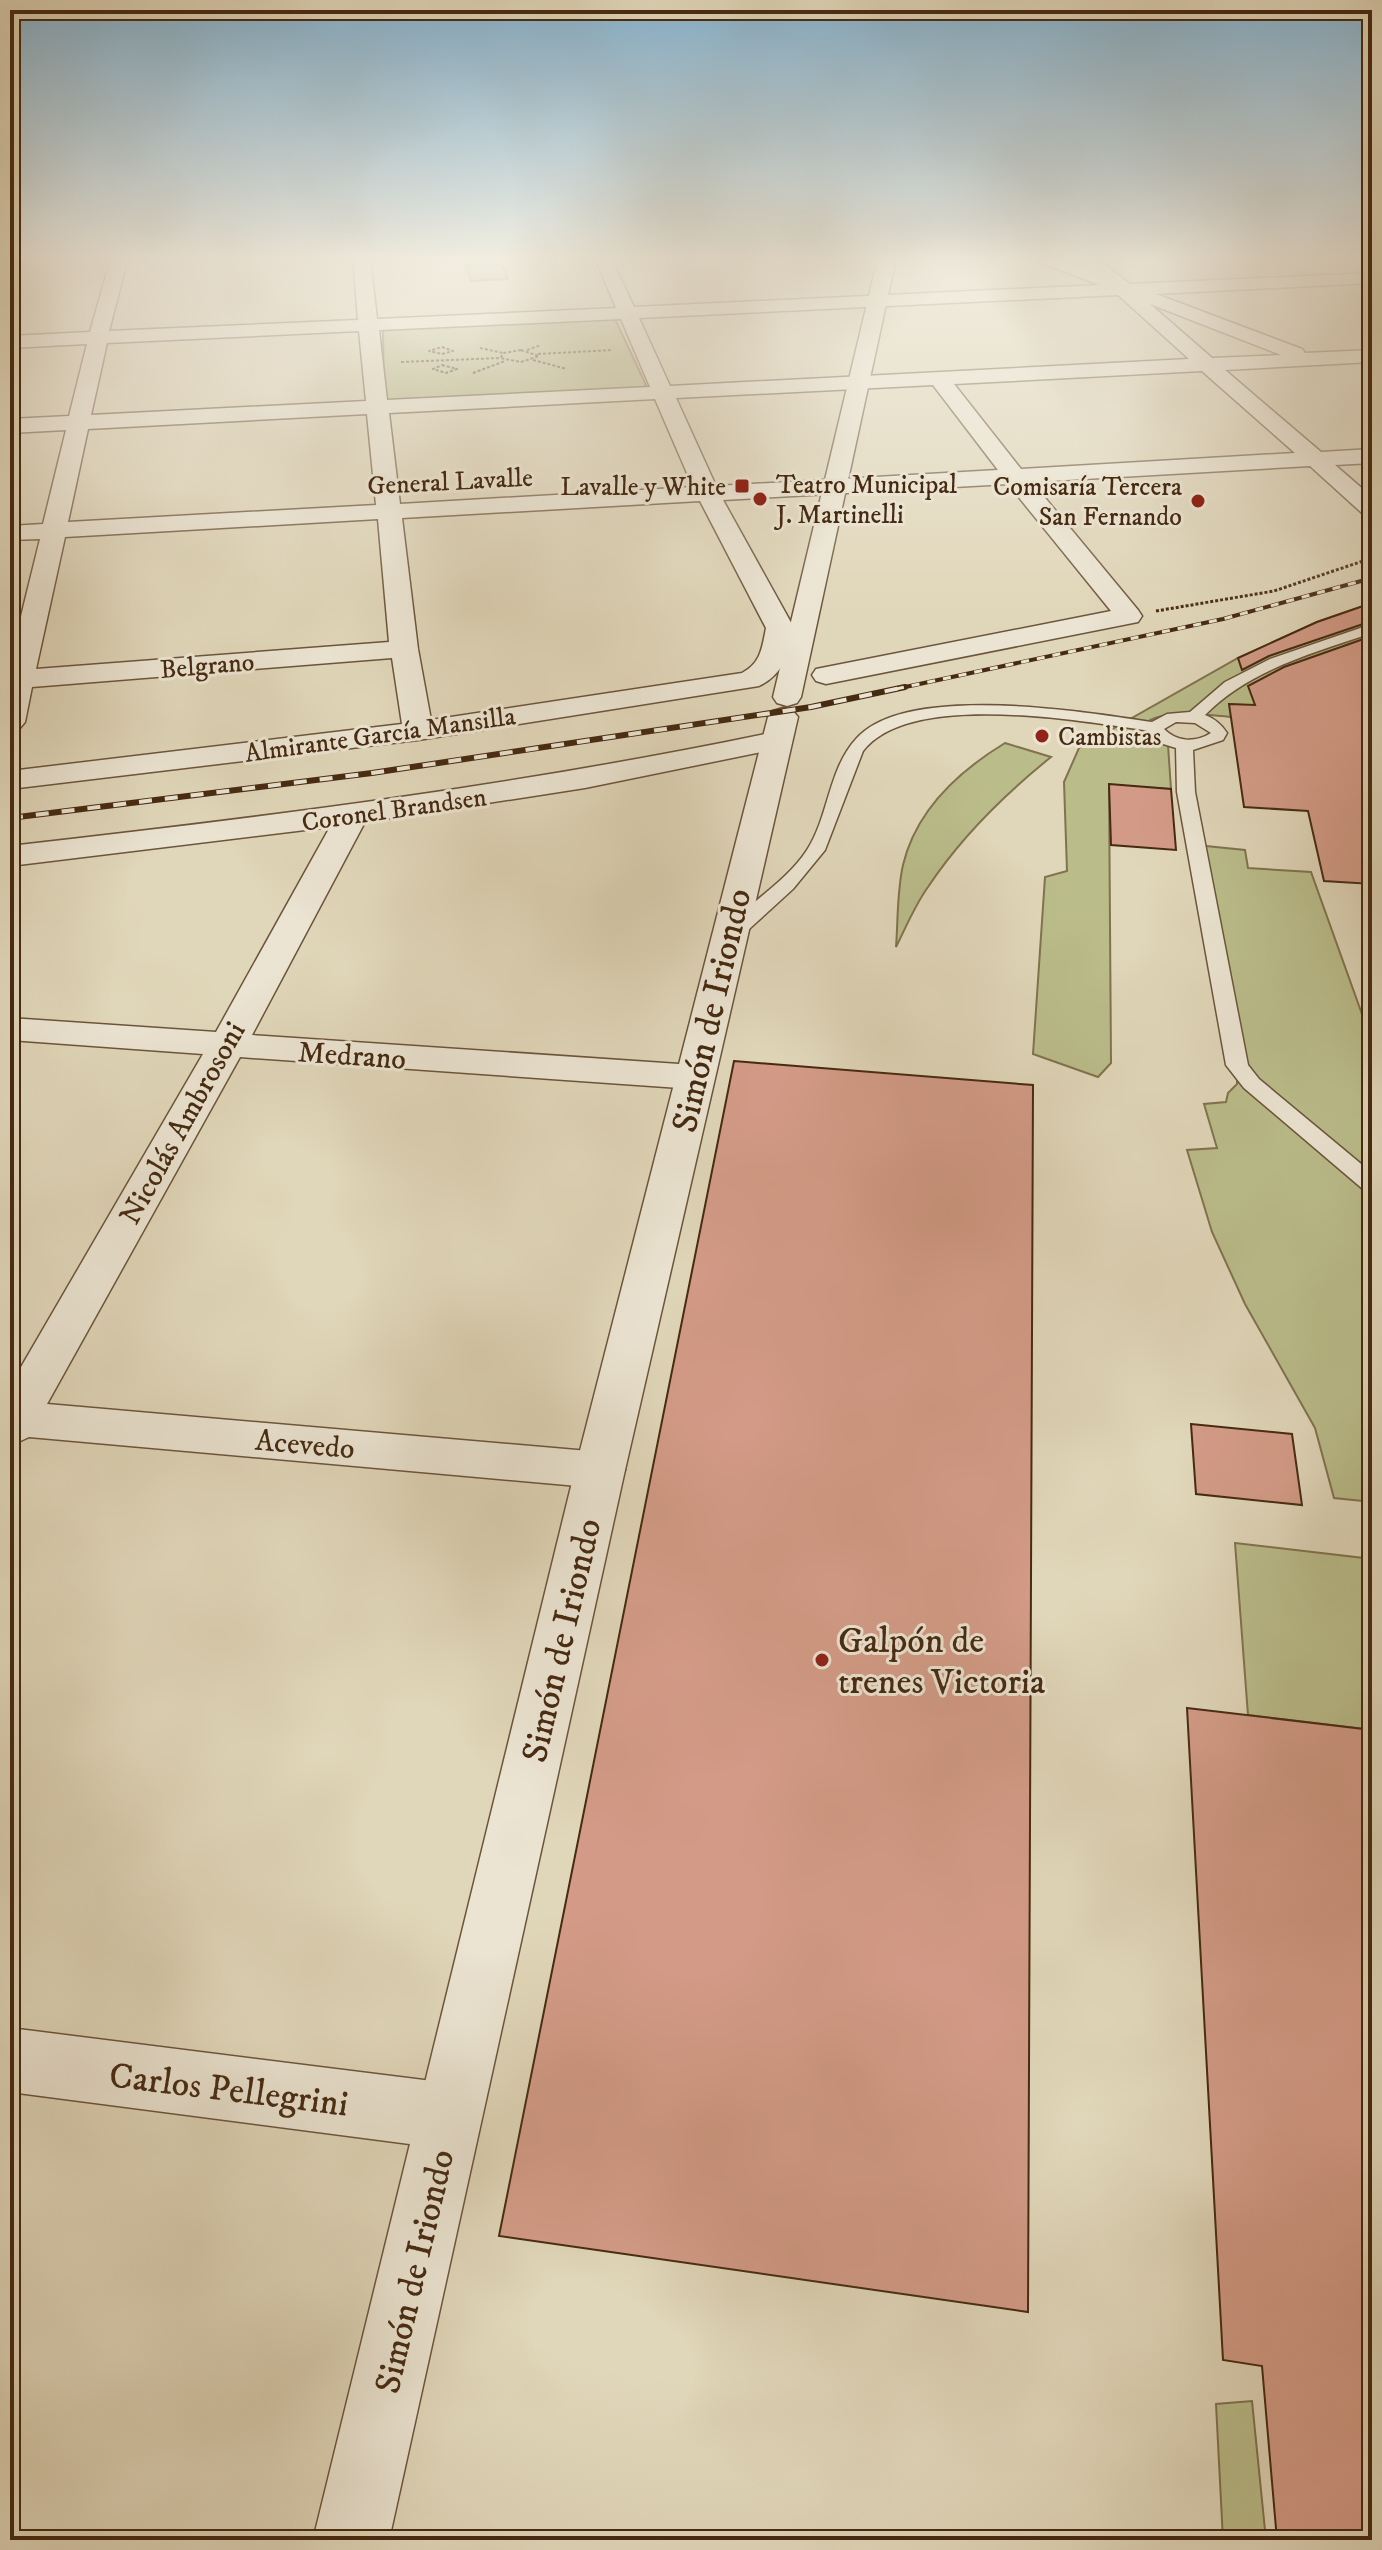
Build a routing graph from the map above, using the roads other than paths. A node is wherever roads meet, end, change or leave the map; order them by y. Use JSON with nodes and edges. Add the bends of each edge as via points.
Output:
{"nodes":[{"id":1,"x":89,"y":377,"type":"edge"},
{"id":2,"x":373,"y":377,"type":"edge"},
{"id":3,"x":655,"y":377,"type":"edge"},
{"id":4,"x":858,"y":377,"type":"edge"},
{"id":5,"x":958,"y":377,"type":"edge"},
{"id":6,"x":1221,"y":377,"type":"edge"},
{"id":7,"x":939,"y":378,"type":"junction"},
{"id":8,"x":857,"y":382,"type":"junction"},
{"id":9,"x":662,"y":393,"type":"junction"},
{"id":10,"x":376,"y":407,"type":"junction"},
{"id":11,"x":79,"y":423,"type":"junction"},
{"id":12,"x":10,"y":426,"type":"edge"},
{"id":13,"x":1372,"y":456,"type":"edge"},
{"id":14,"x":1314,"y":460,"type":"junction"},
{"id":15,"x":1016,"y":478,"type":"junction"},
{"id":16,"x":834,"y":488,"type":"junction"},
{"id":17,"x":708,"y":494,"type":"junction"},
{"id":18,"x":1372,"y":509,"type":"edge"},
{"id":19,"x":388,"y":512,"type":"junction"},
{"id":20,"x":54,"y":530,"type":"junction"},
{"id":21,"x":10,"y":533,"type":"edge"},
{"id":22,"x":791,"y":628,"type":"junction"},
{"id":23,"x":1372,"y":628,"type":"edge"},
{"id":24,"x":404,"y":649,"type":"junction"},
{"id":25,"x":826,"y":675,"type":"dead end"},
{"id":26,"x":15,"y":680,"type":"edge"},
{"id":27,"x":1194,"y":717,"type":"junction"},
{"id":28,"x":782,"y":718,"type":"junction"},
{"id":29,"x":10,"y":722,"type":"edge"},
{"id":30,"x":1155,"y":727,"type":"junction"},
{"id":31,"x":418,"y":731,"type":"junction"},
{"id":32,"x":1184,"y":744,"type":"junction"},
{"id":33,"x":10,"y":780,"type":"edge"},
{"id":34,"x":352,"y":817,"type":"junction"},
{"id":35,"x":10,"y":856,"type":"edge"},
{"id":36,"x":728,"y":937,"type":"junction"},
{"id":37,"x":10,"y":1029,"type":"edge"},
{"id":38,"x":227,"y":1046,"type":"junction"},
{"id":39,"x":694,"y":1077,"type":"junction"},
{"id":40,"x":1372,"y":1185,"type":"edge"},
{"id":41,"x":12,"y":1421,"type":"edge"},
{"id":42,"x":600,"y":1470,"type":"junction"},
{"id":43,"x":10,"y":2060,"type":"edge"},
{"id":44,"x":448,"y":2116,"type":"junction"},
{"id":45,"x":351,"y":2540,"type":"edge"}],
"edges":[{"from":1,"to":11,"type":"street"},
{"from":2,"to":10,"type":"street"},
{"from":3,"to":9,"type":"street"},
{"from":4,"to":8,"type":"street"},
{"from":5,"to":7,"type":"street"},
{"from":6,"to":14,"type":"street"},
{"from":7,"to":8,"type":"street"},
{"from":7,"to":15,"type":"street"},
{"from":8,"to":9,"type":"street"},
{"from":8,"to":16,"type":"street"},
{"from":9,"to":10,"type":"street"},
{"from":9,"to":17,"type":"street"},
{"from":10,"to":11,"type":"street"},
{"from":10,"to":19,"type":"street"},
{"from":11,"to":12,"type":"street"},
{"from":11,"to":20,"type":"street"},
{"from":13,"to":14,"type":"street","name":"General Lavalle"},
{"from":14,"to":15,"type":"street","name":"General Lavalle"},
{"from":14,"to":18,"type":"street"},
{"from":15,"to":16,"type":"street","name":"General Lavalle"},
{"from":15,"to":25,"type":"street","via":[[1129,616]]},
{"from":16,"to":17,"type":"street","name":"General Lavalle"},
{"from":16,"to":22,"type":"street"},
{"from":17,"to":19,"type":"street","name":"General Lavalle"},
{"from":17,"to":22,"type":"street"},
{"from":19,"to":20,"type":"street","name":"General Lavalle"},
{"from":19,"to":24,"type":"street"},
{"from":20,"to":21,"type":"street","name":"General Lavalle"},
{"from":20,"to":26,"type":"street"},
{"from":22,"to":28,"type":"street","name":"Simón de Iriondo"},
{"from":22,"to":31,"type":"street","name":"Almirante García Mansilla","via":[[773,663],[749,680]]},
{"from":23,"to":27,"type":"lane","via":[[1229,685]]},
{"from":24,"to":26,"type":"street","name":"Belgrano"},
{"from":24,"to":31,"type":"street"},
{"from":26,"to":29,"type":"street"},
{"from":27,"to":30,"type":"lane","via":[[1164,719]]},
{"from":27,"to":32,"type":"lane","via":[[1219,733],[1205,744]]},
{"from":28,"to":34,"type":"street","name":"Coronel Brandsen","via":[[666,766]]},
{"from":28,"to":36,"type":"street","name":"Simón de Iriondo"},
{"from":30,"to":32,"type":"lane","via":[[1166,739]]},
{"from":30,"to":36,"type":"lane","via":[[1007,709],[917,716],[882,726],[858,747],[818,848]]},
{"from":31,"to":33,"type":"street","name":"Almirante García Mansilla"},
{"from":32,"to":40,"type":"lane","via":[[1186,792],[1237,1065],[1257,1091]]},
{"from":34,"to":35,"type":"street","name":"Coronel Brandsen"},
{"from":34,"to":38,"type":"street","name":"Nicolás Ambrosoni"},
{"from":36,"to":39,"type":"street","name":"Simón de Iriondo"},
{"from":37,"to":38,"type":"street","name":"Medrano"},
{"from":38,"to":39,"type":"street","name":"Medrano"},
{"from":38,"to":41,"type":"street","name":"Nicolás Ambrosoni"},
{"from":39,"to":42,"type":"street","name":"Simón de Iriondo"},
{"from":41,"to":42,"type":"street","name":"Acevedo"},
{"from":42,"to":44,"type":"street","name":"Simón de Iriondo"},
{"from":43,"to":44,"type":"street","name":"Carlos Pellegrini"},
{"from":44,"to":45,"type":"street","name":"Simón de Iriondo"}]}
